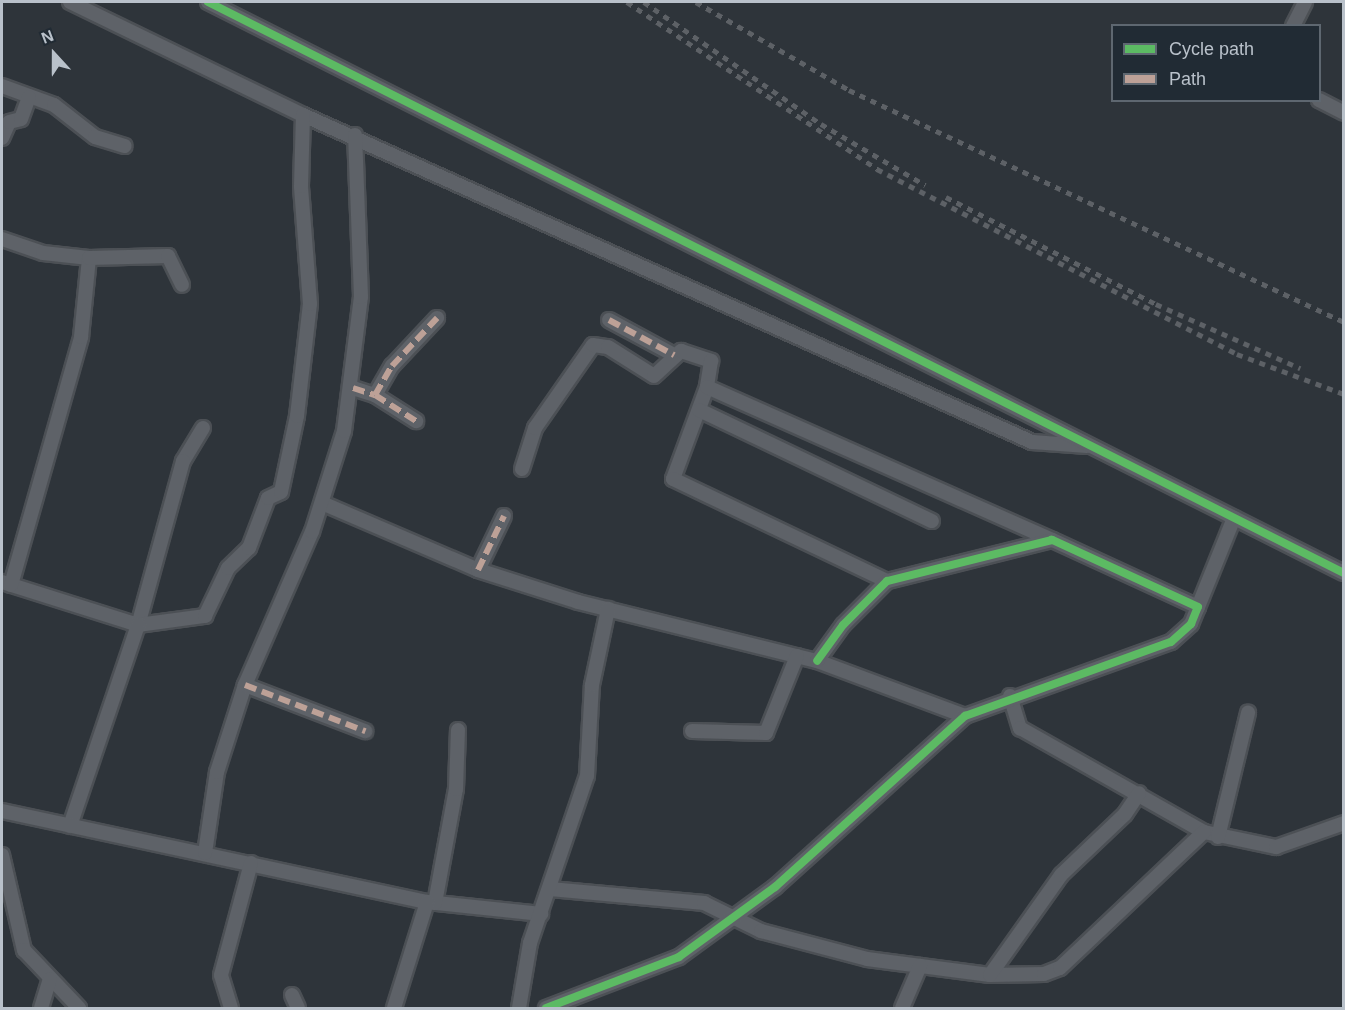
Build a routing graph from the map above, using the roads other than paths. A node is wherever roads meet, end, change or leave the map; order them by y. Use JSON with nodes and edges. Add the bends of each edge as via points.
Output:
{"nodes":[{"id":1,"x":69,"y":2,"type":"edge"},
{"id":2,"x":208,"y":2,"type":"edge"},
{"id":3,"x":1305,"y":2,"type":"edge"},
{"id":4,"x":1294,"y":24,"type":"edge"},
{"id":5,"x":2,"y":86,"type":"edge"},
{"id":6,"x":29,"y":97,"type":"junction"},
{"id":7,"x":1321,"y":101,"type":"edge"},
{"id":8,"x":1344,"y":113,"type":"edge"},
{"id":9,"x":303,"y":115,"type":"junction"},
{"id":10,"x":355,"y":135,"type":"junction"},
{"id":11,"x":2,"y":138,"type":"edge"},
{"id":12,"x":125,"y":146,"type":"dead end"},
{"id":13,"x":2,"y":239,"type":"edge"},
{"id":14,"x":89,"y":258,"type":"junction"},
{"id":15,"x":182,"y":285,"type":"dead end"},
{"id":16,"x":437,"y":318,"type":"dead end"},
{"id":17,"x":609,"y":320,"type":"dead end"},
{"id":18,"x":674,"y":355,"type":"junction"},
{"id":19,"x":707,"y":387,"type":"junction"},
{"id":20,"x":353,"y":388,"type":"junction"},
{"id":21,"x":375,"y":395,"type":"junction"},
{"id":22,"x":699,"y":410,"type":"junction"},
{"id":23,"x":416,"y":421,"type":"dead end"},
{"id":24,"x":203,"y":428,"type":"dead end"},
{"id":25,"x":1090,"y":446,"type":"junction"},
{"id":26,"x":522,"y":469,"type":"dead end"},
{"id":27,"x":322,"y":503,"type":"junction"},
{"id":28,"x":504,"y":516,"type":"dead end"},
{"id":29,"x":1234,"y":518,"type":"junction"},
{"id":30,"x":932,"y":521,"type":"dead end"},
{"id":31,"x":1052,"y":540,"type":"junction"},
{"id":32,"x":478,"y":570,"type":"junction"},
{"id":33,"x":1344,"y":573,"type":"edge"},
{"id":34,"x":887,"y":581,"type":"junction"},
{"id":35,"x":6,"y":583,"type":"edge"},
{"id":36,"x":1198,"y":606,"type":"junction"},
{"id":37,"x":608,"y":609,"type":"junction"},
{"id":38,"x":138,"y":625,"type":"junction"},
{"id":39,"x":797,"y":656,"type":"junction"},
{"id":40,"x":817,"y":661,"type":"junction"},
{"id":41,"x":245,"y":685,"type":"junction"},
{"id":42,"x":1010,"y":696,"type":"junction"},
{"id":43,"x":1248,"y":713,"type":"dead end"},
{"id":44,"x":965,"y":716,"type":"junction"},
{"id":45,"x":458,"y":730,"type":"dead end"},
{"id":46,"x":365,"y":731,"type":"dead end"},
{"id":47,"x":692,"y":731,"type":"dead end"},
{"id":48,"x":1139,"y":793,"type":"junction"},
{"id":49,"x":2,"y":811,"type":"edge"},
{"id":50,"x":1344,"y":823,"type":"edge"},
{"id":51,"x":70,"y":826,"type":"junction"},
{"id":52,"x":1204,"y":832,"type":"junction"},
{"id":53,"x":1218,"y":837,"type":"junction"},
{"id":54,"x":205,"y":853,"type":"junction"},
{"id":55,"x":2,"y":855,"type":"edge"},
{"id":56,"x":251,"y":863,"type":"junction"},
{"id":57,"x":549,"y":889,"type":"junction"},
{"id":58,"x":431,"y":903,"type":"junction"},
{"id":59,"x":542,"y":914,"type":"junction"},
{"id":60,"x":734,"y":917,"type":"junction"},
{"id":61,"x":920,"y":966,"type":"junction"},
{"id":62,"x":990,"y":975,"type":"junction"},
{"id":63,"x":50,"y":979,"type":"junction"},
{"id":64,"x":292,"y":995,"type":"dead end"},
{"id":65,"x":41,"y":1008,"type":"edge"},
{"id":66,"x":79,"y":1008,"type":"edge"},
{"id":67,"x":231,"y":1008,"type":"edge"},
{"id":68,"x":298,"y":1008,"type":"edge"},
{"id":69,"x":393,"y":1008,"type":"edge"},
{"id":70,"x":520,"y":1008,"type":"edge"},
{"id":71,"x":546,"y":1008,"type":"edge"},
{"id":72,"x":902,"y":1008,"type":"edge"}],
"edges":[{"from":1,"to":9,"type":"street"},
{"from":2,"to":25,"type":"street"},
{"from":3,"to":4,"type":"street"},
{"from":5,"to":6,"type":"street"},
{"from":6,"to":11,"type":"street","via":[[21,119],[9,122]]},
{"from":6,"to":12,"type":"street","via":[[62,110],[95,137]]},
{"from":7,"to":8,"type":"street"},
{"from":9,"to":10,"type":"street"},
{"from":9,"to":38,"type":"street","via":[[301,186],[310,304],[297,416],[281,492],[268,498],[249,548],[228,568],[205,616]]},
{"from":10,"to":20,"type":"street","via":[[361,297]]},
{"from":10,"to":25,"type":"street","via":[[1032,442]]},
{"from":13,"to":14,"type":"street","via":[[43,253]]},
{"from":14,"to":15,"type":"street","via":[[168,256]]},
{"from":14,"to":35,"type":"street","via":[[81,337]]},
{"from":16,"to":21,"type":"street","via":[[393,366]]},
{"from":17,"to":18,"type":"street"},
{"from":18,"to":19,"type":"street","via":[[682,352],[711,361]]},
{"from":18,"to":26,"type":"street","via":[[654,376],[608,346],[592,345],[535,428]]},
{"from":19,"to":22,"type":"street"},
{"from":19,"to":31,"type":"street"},
{"from":20,"to":21,"type":"street"},
{"from":20,"to":27,"type":"street"},
{"from":21,"to":23,"type":"street"},
{"from":22,"to":30,"type":"street"},
{"from":22,"to":34,"type":"street","via":[[672,473],[678,484]]},
{"from":24,"to":38,"type":"street","via":[[183,461]]},
{"from":25,"to":29,"type":"street"},
{"from":27,"to":32,"type":"street"},
{"from":27,"to":41,"type":"street"},
{"from":28,"to":32,"type":"street"},
{"from":29,"to":33,"type":"street"},
{"from":29,"to":36,"type":"street"},
{"from":31,"to":34,"type":"street"},
{"from":31,"to":36,"type":"street"},
{"from":32,"to":37,"type":"street"},
{"from":34,"to":40,"type":"street","via":[[843,625]]},
{"from":35,"to":38,"type":"street"},
{"from":36,"to":42,"type":"street","via":[[1191,624],[1171,642]]},
{"from":37,"to":39,"type":"street"},
{"from":37,"to":57,"type":"street","via":[[592,686],[587,776]]},
{"from":38,"to":51,"type":"street"},
{"from":39,"to":40,"type":"street"},
{"from":39,"to":47,"type":"street","via":[[766,733]]},
{"from":40,"to":44,"type":"street"},
{"from":41,"to":46,"type":"street"},
{"from":41,"to":54,"type":"street","via":[[217,772]]},
{"from":42,"to":44,"type":"street"},
{"from":42,"to":48,"type":"street","via":[[1020,728]]},
{"from":43,"to":53,"type":"street"},
{"from":44,"to":60,"type":"street","via":[[775,887]]},
{"from":45,"to":58,"type":"street","via":[[456,789]]},
{"from":48,"to":52,"type":"street"},
{"from":48,"to":62,"type":"street","via":[[1125,814],[1061,875]]},
{"from":49,"to":51,"type":"street"},
{"from":50,"to":53,"type":"street","via":[[1276,847]]},
{"from":51,"to":54,"type":"street"},
{"from":52,"to":53,"type":"street"},
{"from":52,"to":62,"type":"street","via":[[1060,968]]},
{"from":54,"to":56,"type":"street"},
{"from":55,"to":63,"type":"street","via":[[20,942]]},
{"from":56,"to":58,"type":"street"},
{"from":56,"to":67,"type":"street","via":[[221,975]]},
{"from":57,"to":59,"type":"street"},
{"from":57,"to":60,"type":"street","via":[[704,903]]},
{"from":58,"to":59,"type":"street"},
{"from":58,"to":69,"type":"street"},
{"from":59,"to":70,"type":"street","via":[[523,969]]},
{"from":60,"to":61,"type":"street","via":[[815,948]]},
{"from":60,"to":71,"type":"street","via":[[679,957]]},
{"from":61,"to":62,"type":"street"},
{"from":61,"to":72,"type":"street"},
{"from":63,"to":65,"type":"street"},
{"from":63,"to":66,"type":"street"},
{"from":64,"to":68,"type":"street"}]}
